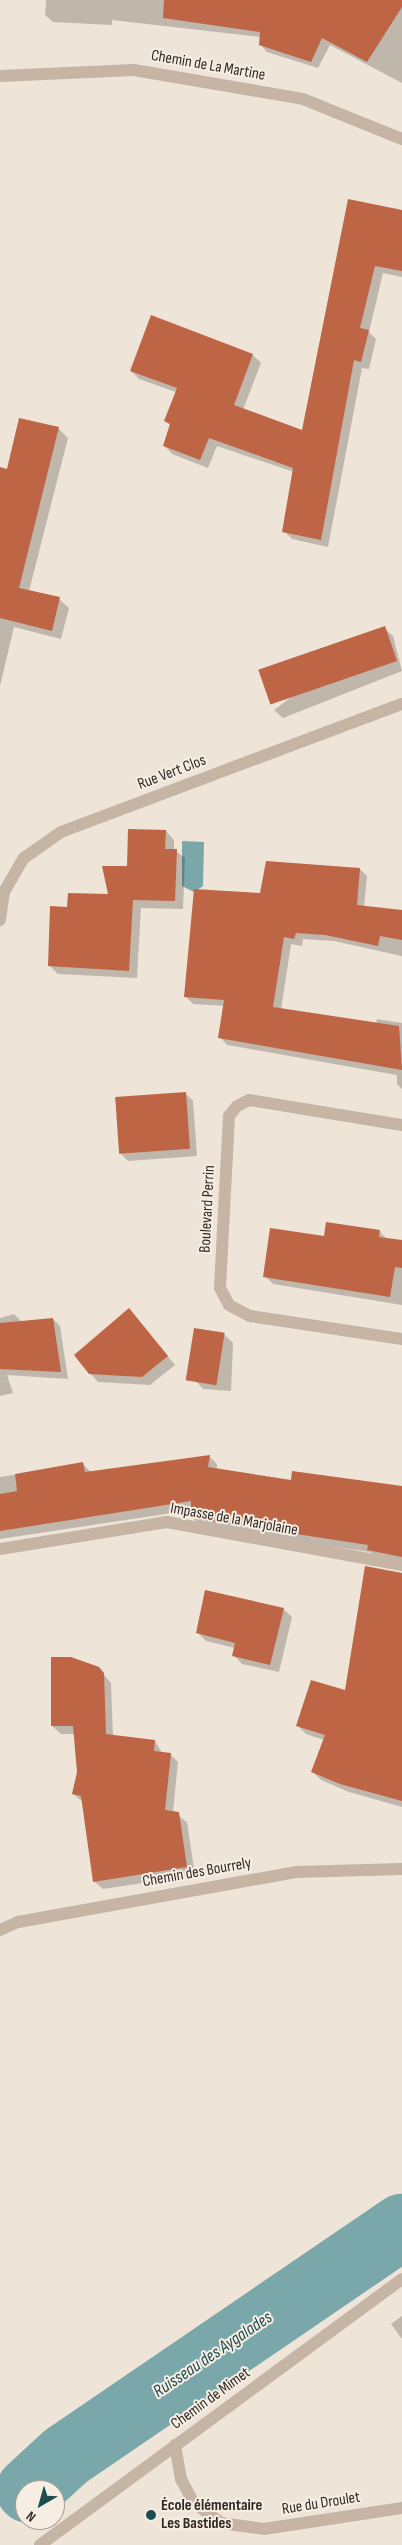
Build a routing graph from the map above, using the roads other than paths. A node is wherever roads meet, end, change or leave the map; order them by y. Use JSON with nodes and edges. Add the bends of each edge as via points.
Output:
{"nodes":[{"id":1,"x":0,"y":76,"type":"edge"},
{"id":2,"x":402,"y":139,"type":"edge"},
{"id":3,"x":402,"y":704,"type":"edge"},
{"id":4,"x":0,"y":920,"type":"edge"},
{"id":5,"x":402,"y":1125,"type":"edge"},
{"id":6,"x":402,"y":1339,"type":"edge"},
{"id":7,"x":0,"y":1549,"type":"edge"},
{"id":8,"x":402,"y":1565,"type":"edge"},
{"id":9,"x":402,"y":1869,"type":"edge"},
{"id":10,"x":0,"y":1930,"type":"edge"},
{"id":11,"x":402,"y":2279,"type":"edge"},
{"id":12,"x":175,"y":2445,"type":"junction"},
{"id":13,"x":402,"y":2508,"type":"edge"},
{"id":14,"x":40,"y":2545,"type":"edge"}],
"edges":[{"from":1,"to":2,"type":"street","name":"Chemin de La Martine","via":[[134,70],[303,99]]},
{"from":3,"to":4,"type":"street","name":"Rue Vert Clos","via":[[61,832],[24,858],[4,892]]},
{"from":5,"to":6,"type":"street","name":"Boulevard Perrin","via":[[249,1100],[237,1106],[229,1116],[220,1288],[229,1305],[250,1316]]},
{"from":7,"to":8,"type":"street","name":"Impasse de la Marjolaine","via":[[167,1522]]},
{"from":9,"to":10,"type":"street","name":"Chemin des Bourrely","via":[[296,1872],[18,1922]]},
{"from":11,"to":12,"type":"street","name":"Chemin de Mimet"},
{"from":12,"to":13,"type":"street","name":"Rue du Droulet","via":[[181,2479],[193,2502],[220,2523],[264,2529]]},
{"from":12,"to":14,"type":"street","name":"Chemin de Mimet"}]}
